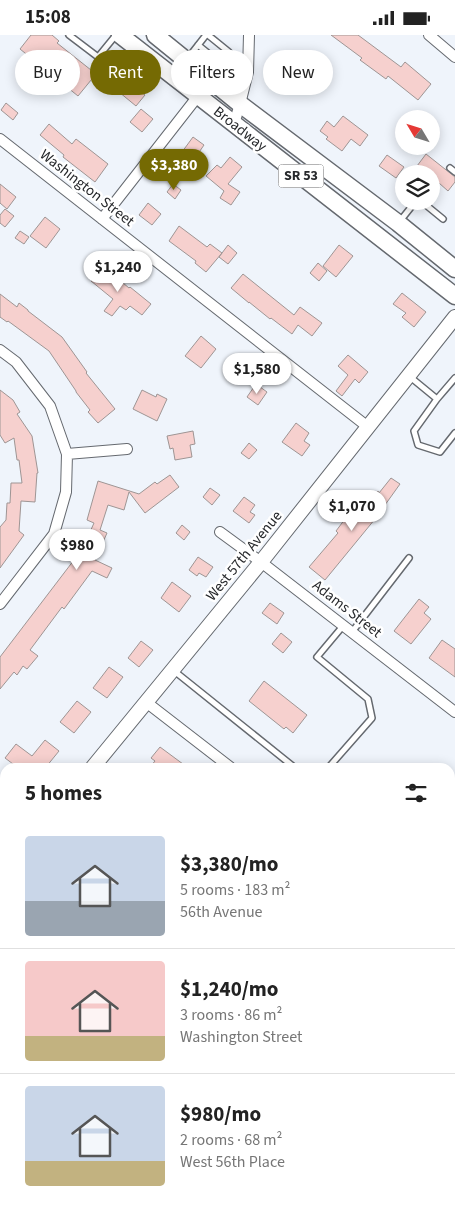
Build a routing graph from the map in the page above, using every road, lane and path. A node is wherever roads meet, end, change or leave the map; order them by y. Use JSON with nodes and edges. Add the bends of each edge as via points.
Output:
{"nodes":[{"id":1,"x":69,"y":35,"type":"edge"},
{"id":2,"x":116,"y":35,"type":"edge"},
{"id":3,"x":120,"y":35,"type":"edge"},
{"id":4,"x":207,"y":35,"type":"edge"},
{"id":5,"x":248,"y":35,"type":"edge"},
{"id":6,"x":429,"y":35,"type":"edge"},
{"id":7,"x":163,"y":39,"type":"edge"},
{"id":8,"x":198,"y":45,"type":"junction"},
{"id":9,"x":174,"y":50,"type":"edge"},
{"id":10,"x":194,"y":50,"type":"edge"},
{"id":11,"x":204,"y":50,"type":"edge"},
{"id":12,"x":228,"y":50,"type":"edge"},
{"id":13,"x":248,"y":50,"type":"edge"},
{"id":14,"x":455,"y":57,"type":"edge"},
{"id":15,"x":229,"y":95,"type":"edge"},
{"id":16,"x":242,"y":95,"type":"edge"},
{"id":17,"x":198,"y":96,"type":"junction"},
{"id":18,"x":240,"y":104,"type":"junction"},
{"id":19,"x":234,"y":124,"type":"junction"},
{"id":20,"x":0,"y":139,"type":"edge"},
{"id":21,"x":409,"y":210,"type":"edge"},
{"id":22,"x":432,"y":210,"type":"edge"},
{"id":23,"x":102,"y":219,"type":"junction"},
{"id":24,"x":443,"y":219,"type":"dead end"},
{"id":25,"x":398,"y":223,"type":"junction"},
{"id":26,"x":455,"y":269,"type":"edge"},
{"id":27,"x":455,"y":296,"type":"edge"},
{"id":28,"x":455,"y":317,"type":"edge"},
{"id":29,"x":0,"y":350,"type":"edge"},
{"id":30,"x":409,"y":376,"type":"junction"},
{"id":31,"x":455,"y":378,"type":"edge"},
{"id":32,"x":437,"y":399,"type":"junction"},
{"id":33,"x":368,"y":427,"type":"junction"},
{"id":34,"x":455,"y":433,"type":"edge"},
{"id":35,"x":127,"y":449,"type":"dead end"},
{"id":36,"x":67,"y":454,"type":"junction"},
{"id":37,"x":220,"y":532,"type":"dead end"},
{"id":38,"x":409,"y":558,"type":"dead end"},
{"id":39,"x":261,"y":562,"type":"junction"},
{"id":40,"x":0,"y":605,"type":"edge"},
{"id":41,"x":343,"y":625,"type":"junction"},
{"id":42,"x":352,"y":632,"type":"junction"},
{"id":43,"x":172,"y":670,"type":"junction"},
{"id":44,"x":146,"y":702,"type":"junction"},
{"id":45,"x":455,"y":712,"type":"edge"},
{"id":46,"x":97,"y":763,"type":"edge"},
{"id":47,"x":225,"y":763,"type":"edge"},
{"id":48,"x":289,"y":763,"type":"edge"},
{"id":49,"x":333,"y":763,"type":"edge"}],
"edges":[{"from":1,"to":2,"type":"lane","via":[[98,57]]},
{"from":3,"to":17,"type":"main road","name":"Broadway","number":"SR 53"},
{"from":4,"to":8,"type":"lane"},
{"from":4,"to":12,"type":"lane"},
{"from":5,"to":13,"type":"street"},
{"from":6,"to":14,"type":"street"},
{"from":7,"to":9,"type":"main road","name":"Broadway","number":"SR 53"},
{"from":8,"to":10,"type":"lane"},
{"from":8,"to":11,"type":"lane"},
{"from":15,"to":18,"type":"main road","name":"Broadway","number":"SR 53"},
{"from":16,"to":18,"type":"street"},
{"from":17,"to":19,"type":"main road","name":"Broadway","number":"SR 53"},
{"from":17,"to":23,"type":"street"},
{"from":18,"to":19,"type":"street"},
{"from":18,"to":25,"type":"main road","name":"Broadway","number":"SR 53"},
{"from":19,"to":27,"type":"main road","name":"Broadway","number":"SR 53"},
{"from":20,"to":23,"type":"street","name":"Washington Street"},
{"from":21,"to":25,"type":"lane"},
{"from":22,"to":24,"type":"lane"},
{"from":23,"to":33,"type":"street","name":"Washington Street"},
{"from":25,"to":26,"type":"main road","name":"Broadway","number":"SR 53"},
{"from":28,"to":30,"type":"street","name":"West 57th Avenue"},
{"from":29,"to":36,"type":"street","via":[[16,362],[50,406]]},
{"from":30,"to":32,"type":"lane"},
{"from":30,"to":33,"type":"street","name":"West 57th Avenue"},
{"from":31,"to":32,"type":"lane"},
{"from":32,"to":34,"type":"lane","via":[[414,431],[418,445],[440,452]]},
{"from":33,"to":39,"type":"street","name":"West 57th Avenue"},
{"from":35,"to":36,"type":"street"},
{"from":36,"to":40,"type":"street","via":[[66,492],[54,534]]},
{"from":37,"to":39,"type":"street","name":"Adams Street"},
{"from":38,"to":42,"type":"lane"},
{"from":39,"to":41,"type":"street","name":"Adams Street"},
{"from":39,"to":43,"type":"street","name":"West 57th Avenue"},
{"from":41,"to":42,"type":"street","name":"Adams Street"},
{"from":41,"to":49,"type":"lane","via":[[317,657],[368,699],[372,718]]},
{"from":42,"to":45,"type":"street","name":"Adams Street"},
{"from":43,"to":44,"type":"street","name":"West 57th Avenue"},
{"from":43,"to":48,"type":"lane"},
{"from":44,"to":46,"type":"street","name":"West 57th Avenue"},
{"from":44,"to":47,"type":"street"}]}
